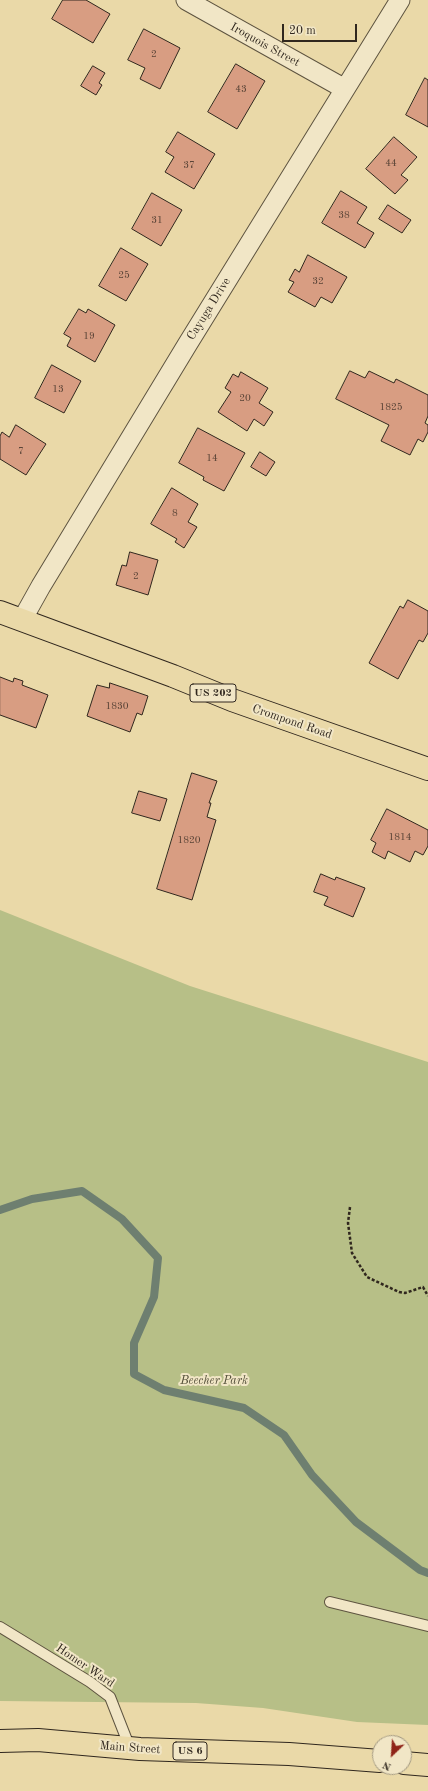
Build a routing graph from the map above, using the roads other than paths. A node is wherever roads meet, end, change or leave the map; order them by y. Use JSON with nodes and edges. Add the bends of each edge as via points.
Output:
{"nodes":[{"id":1,"x":186,"y":0,"type":"edge"},
{"id":2,"x":400,"y":0,"type":"edge"},
{"id":3,"x":344,"y":89,"type":"junction"},
{"id":4,"x":0,"y":612,"type":"edge"},
{"id":5,"x":22,"y":620,"type":"junction"},
{"id":6,"x":428,"y":769,"type":"edge"},
{"id":7,"x":330,"y":1602,"type":"dead end"},
{"id":8,"x":428,"y":1626,"type":"edge"},
{"id":9,"x":0,"y":1627,"type":"edge"},
{"id":10,"x":0,"y":1741,"type":"edge"},
{"id":11,"x":130,"y":1748,"type":"junction"},
{"id":12,"x":372,"y":1760,"type":"edge"},
{"id":13,"x":412,"y":1764,"type":"edge"},
{"id":14,"x":428,"y":1765,"type":"edge"}],
"edges":[{"from":1,"to":3,"type":"street","name":"Iroquois Street"},
{"from":2,"to":3,"type":"street","name":"Cayuga Drive"},
{"from":3,"to":5,"type":"street","name":"Cayuga Drive","via":[[182,352]]},
{"from":4,"to":5,"type":"main road","name":"Crompond Road","number":"US 202"},
{"from":5,"to":6,"type":"main road","name":"Crompond Road","number":"US 202","via":[[232,700]]},
{"from":7,"to":8,"type":"lane"},
{"from":9,"to":11,"type":"lane","name":"Homer Ward","via":[[90,1682],[110,1698]]},
{"from":10,"to":11,"type":"main road","name":"Main Street","number":"US 6","via":[[38,1740]]},
{"from":11,"to":12,"type":"main road","name":"Main Street","number":"US 6","via":[[289,1754]]},
{"from":13,"to":14,"type":"main road"}]}
